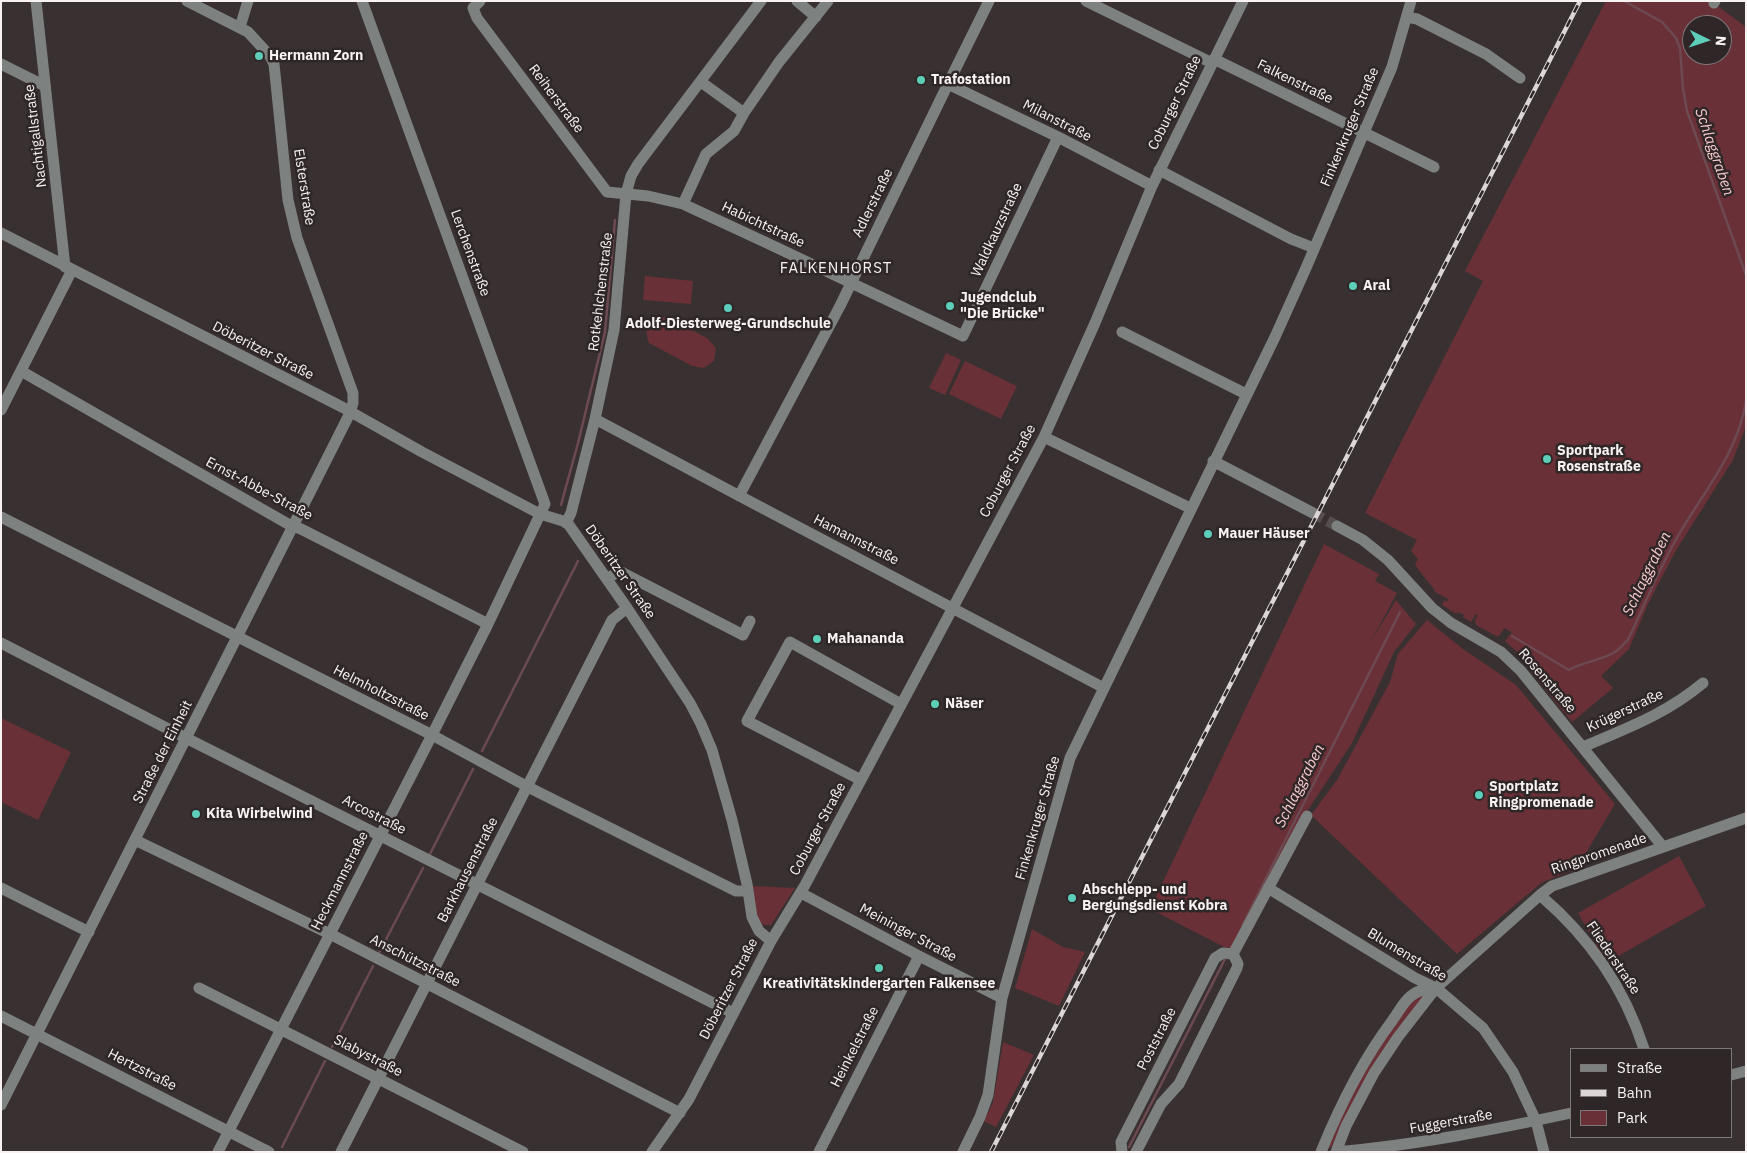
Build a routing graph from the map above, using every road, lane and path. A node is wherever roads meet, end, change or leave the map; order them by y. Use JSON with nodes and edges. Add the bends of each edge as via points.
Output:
{"nodes":[{"id":1,"x":36,"y":1,"type":"edge"},
{"id":2,"x":187,"y":1,"type":"edge"},
{"id":3,"x":248,"y":1,"type":"edge"},
{"id":4,"x":362,"y":1,"type":"edge"},
{"id":5,"x":762,"y":1,"type":"edge"},
{"id":6,"x":797,"y":1,"type":"edge"},
{"id":7,"x":828,"y":1,"type":"edge"},
{"id":8,"x":989,"y":1,"type":"edge"},
{"id":9,"x":1086,"y":1,"type":"edge"},
{"id":10,"x":1243,"y":1,"type":"edge"},
{"id":11,"x":1410,"y":1,"type":"edge"},
{"id":12,"x":476,"y":5,"type":"edge"},
{"id":13,"x":816,"y":17,"type":"junction"},
{"id":14,"x":1407,"y":17,"type":"junction"},
{"id":15,"x":240,"y":27,"type":"junction"},
{"id":16,"x":1213,"y":61,"type":"junction"},
{"id":17,"x":1,"y":64,"type":"edge"},
{"id":18,"x":1520,"y":78,"type":"dead end"},
{"id":19,"x":700,"y":82,"type":"junction"},
{"id":20,"x":948,"y":84,"type":"junction"},
{"id":21,"x":45,"y":86,"type":"junction"},
{"id":22,"x":744,"y":113,"type":"junction"},
{"id":23,"x":1364,"y":132,"type":"junction"},
{"id":24,"x":1058,"y":137,"type":"junction"},
{"id":25,"x":1434,"y":168,"type":"dead end"},
{"id":26,"x":1159,"y":170,"type":"junction"},
{"id":27,"x":1152,"y":186,"type":"junction"},
{"id":28,"x":626,"y":194,"type":"junction"},
{"id":29,"x":682,"y":204,"type":"junction"},
{"id":30,"x":1,"y":233,"type":"edge"},
{"id":31,"x":1314,"y":248,"type":"junction"},
{"id":32,"x":69,"y":268,"type":"junction"},
{"id":33,"x":851,"y":283,"type":"junction"},
{"id":34,"x":1122,"y":332,"type":"dead end"},
{"id":35,"x":963,"y":336,"type":"joint"},
{"id":36,"x":21,"y":370,"type":"junction"},
{"id":37,"x":1246,"y":394,"type":"junction"},
{"id":38,"x":1,"y":410,"type":"edge"},
{"id":39,"x":350,"y":413,"type":"junction"},
{"id":40,"x":595,"y":419,"type":"junction"},
{"id":41,"x":1044,"y":437,"type":"junction"},
{"id":42,"x":1213,"y":461,"type":"junction"},
{"id":43,"x":739,"y":496,"type":"junction"},
{"id":44,"x":1190,"y":508,"type":"junction"},
{"id":45,"x":1314,"y":513,"type":"tunnel mouth"},
{"id":46,"x":540,"y":514,"type":"junction"},
{"id":47,"x":1,"y":517,"type":"edge"},
{"id":48,"x":566,"y":523,"type":"junction"},
{"id":49,"x":294,"y":526,"type":"junction"},
{"id":50,"x":1337,"y":526,"type":"tunnel mouth"},
{"id":51,"x":607,"y":580,"type":"junction"},
{"id":52,"x":953,"y":607,"type":"junction"},
{"id":53,"x":627,"y":608,"type":"junction"},
{"id":54,"x":750,"y":621,"type":"dead end"},
{"id":55,"x":488,"y":624,"type":"junction"},
{"id":56,"x":237,"y":638,"type":"junction"},
{"id":57,"x":1,"y":643,"type":"edge"},
{"id":58,"x":1703,"y":683,"type":"dead end"},
{"id":59,"x":1104,"y":688,"type":"junction"},
{"id":60,"x":901,"y":704,"type":"junction"},
{"id":61,"x":432,"y":735,"type":"junction"},
{"id":62,"x":187,"y":738,"type":"junction"},
{"id":63,"x":1582,"y":747,"type":"junction"},
{"id":64,"x":861,"y":780,"type":"junction"},
{"id":65,"x":528,"y":787,"type":"junction"},
{"id":66,"x":1307,"y":816,"type":"dead end"},
{"id":67,"x":1746,"y":818,"type":"edge"},
{"id":68,"x":380,"y":835,"type":"junction"},
{"id":69,"x":135,"y":840,"type":"junction"},
{"id":70,"x":1664,"y":848,"type":"junction"},
{"id":71,"x":477,"y":885,"type":"junction"},
{"id":72,"x":1,"y":888,"type":"edge"},
{"id":73,"x":748,"y":890,"type":"junction"},
{"id":74,"x":1271,"y":890,"type":"junction"},
{"id":75,"x":801,"y":893,"type":"junction"},
{"id":76,"x":1540,"y":895,"type":"junction"},
{"id":77,"x":88,"y":932,"type":"junction"},
{"id":78,"x":330,"y":934,"type":"junction"},
{"id":79,"x":771,"y":941,"type":"junction"},
{"id":80,"x":1233,"y":954,"type":"junction"},
{"id":81,"x":918,"y":956,"type":"junction"},
{"id":82,"x":427,"y":984,"type":"junction"},
{"id":83,"x":199,"y":988,"type":"dead end"},
{"id":84,"x":1436,"y":988,"type":"junction"},
{"id":85,"x":1002,"y":998,"type":"junction"},
{"id":86,"x":733,"y":1013,"type":"junction"},
{"id":87,"x":1,"y":1016,"type":"edge"},
{"id":88,"x":282,"y":1029,"type":"junction"},
{"id":89,"x":37,"y":1034,"type":"junction"},
{"id":90,"x":1644,"y":1048,"type":"edge"},
{"id":91,"x":1746,"y":1071,"type":"edge"},
{"id":92,"x":1732,"y":1075,"type":"edge"},
{"id":93,"x":378,"y":1078,"type":"junction"},
{"id":94,"x":1,"y":1104,"type":"edge"},
{"id":95,"x":680,"y":1113,"type":"junction"},
{"id":96,"x":1570,"y":1113,"type":"edge"},
{"id":97,"x":1536,"y":1121,"type":"junction"},
{"id":98,"x":229,"y":1131,"type":"junction"},
{"id":99,"x":218,"y":1152,"type":"edge"},
{"id":100,"x":269,"y":1152,"type":"edge"},
{"id":101,"x":342,"y":1152,"type":"edge"},
{"id":102,"x":523,"y":1152,"type":"edge"},
{"id":103,"x":652,"y":1152,"type":"edge"},
{"id":104,"x":819,"y":1152,"type":"edge"},
{"id":105,"x":963,"y":1152,"type":"edge"},
{"id":106,"x":1122,"y":1152,"type":"edge"},
{"id":107,"x":1136,"y":1152,"type":"edge"},
{"id":108,"x":1321,"y":1152,"type":"edge"},
{"id":109,"x":1336,"y":1152,"type":"edge"},
{"id":110,"x":1544,"y":1152,"type":"edge"}],
"edges":[{"from":1,"to":21,"type":"street","name":"Nachtigallstraße"},
{"from":2,"to":15,"type":"street","name":"Elsterstraße"},
{"from":3,"to":15,"type":"street"},
{"from":4,"to":46,"type":"street","name":"Lerchenstraße","via":[[545,504]]},
{"from":5,"to":19,"type":"street","name":"Rotkehlchenstraße"},
{"from":6,"to":13,"type":"street"},
{"from":7,"to":13,"type":"street"},
{"from":8,"to":20,"type":"street","name":"Adlerstraße"},
{"from":9,"to":16,"type":"street","name":"Falkenstraße"},
{"from":10,"to":16,"type":"street","name":"Coburger Straße"},
{"from":11,"to":14,"type":"street","name":"Finkenkruger Straße"},
{"from":12,"to":28,"type":"street","name":"Reiherstraße","via":[[477,18],[607,192]]},
{"from":13,"to":22,"type":"street","via":[[779,62]]},
{"from":14,"to":18,"type":"street","via":[[1486,54]]},
{"from":14,"to":23,"type":"street","name":"Finkenkruger Straße","via":[[1392,67]]},
{"from":15,"to":39,"type":"street","name":"Elsterstraße","via":[[248,32],[274,64],[288,200],[298,238],[353,393]]},
{"from":16,"to":23,"type":"street","name":"Falkenstraße"},
{"from":16,"to":26,"type":"street","name":"Coburger Straße"},
{"from":17,"to":21,"type":"street"},
{"from":19,"to":22,"type":"street"},
{"from":19,"to":28,"type":"street","name":"Rotkehlchenstraße","via":[[638,164]]},
{"from":20,"to":24,"type":"street","name":"Milanstraße"},
{"from":20,"to":33,"type":"street","name":"Adlerstraße"},
{"from":21,"to":32,"type":"street","name":"Nachtigallstraße"},
{"from":22,"to":29,"type":"street","via":[[734,131],[706,154]]},
{"from":23,"to":25,"type":"street","name":"Falkenstraße"},
{"from":23,"to":31,"type":"street","name":"Finkenkruger Straße"},
{"from":24,"to":27,"type":"street","name":"Milanstraße"},
{"from":24,"to":35,"type":"street","name":"Waldkauzstraße"},
{"from":26,"to":27,"type":"street","name":"Coburger Straße"},
{"from":26,"to":31,"type":"street"},
{"from":27,"to":41,"type":"street","name":"Coburger Straße"},
{"from":28,"to":29,"type":"street","name":"Habichtstraße"},
{"from":28,"to":40,"type":"street","name":"Rotkehlchenstraße","via":[[614,330]]},
{"from":29,"to":33,"type":"street","name":"Habichtstraße"},
{"from":30,"to":32,"type":"street","name":"Döberitzer Straße"},
{"from":31,"to":37,"type":"street","name":"Finkenkruger Straße"},
{"from":32,"to":36,"type":"street"},
{"from":32,"to":39,"type":"street","name":"Döberitzer Straße"},
{"from":33,"to":35,"type":"street","name":"Habichtstraße"},
{"from":33,"to":43,"type":"street","name":"Adlerstraße"},
{"from":34,"to":37,"type":"street"},
{"from":36,"to":38,"type":"street"},
{"from":36,"to":49,"type":"street","name":"Ernst-Abbe-Straße"},
{"from":37,"to":42,"type":"street","name":"Finkenkruger Straße"},
{"from":39,"to":46,"type":"street","name":"Döberitzer Straße"},
{"from":39,"to":49,"type":"street","name":"Straße der Einheit"},
{"from":40,"to":43,"type":"street","name":"Hamannstraße"},
{"from":40,"to":48,"type":"street","name":"Rotkehlchenstraße"},
{"from":41,"to":44,"type":"street"},
{"from":41,"to":52,"type":"street","name":"Coburger Straße"},
{"from":42,"to":44,"type":"street","name":"Finkenkruger Straße"},
{"from":42,"to":45,"type":"street"},
{"from":43,"to":52,"type":"street","name":"Hamannstraße"},
{"from":44,"to":59,"type":"street","name":"Finkenkruger Straße"},
{"from":46,"to":48,"type":"street","name":"Döberitzer Straße"},
{"from":46,"to":55,"type":"street","name":"Heckmannstraße"},
{"from":47,"to":56,"type":"street","name":"Helmholtzstraße"},
{"from":48,"to":51,"type":"street","name":"Döberitzer Straße"},
{"from":49,"to":55,"type":"street","name":"Ernst-Abbe-Straße"},
{"from":49,"to":56,"type":"street","name":"Straße der Einheit"},
{"from":50,"to":63,"type":"street","name":"Rosenstraße","via":[[1363,540],[1388,560],[1425,602],[1451,623],[1501,652],[1521,671]]},
{"from":51,"to":53,"type":"street","name":"Döberitzer Straße"},
{"from":51,"to":54,"type":"street","via":[[618,571],[743,636]]},
{"from":52,"to":59,"type":"street","name":"Hamannstraße"},
{"from":52,"to":60,"type":"street","name":"Coburger Straße"},
{"from":53,"to":65,"type":"street","name":"Barkhausenstraße","via":[[612,620]]},
{"from":53,"to":73,"type":"street","name":"Döberitzer Straße","via":[[701,724],[732,820]]},
{"from":55,"to":61,"type":"street","name":"Heckmannstraße"},
{"from":56,"to":61,"type":"street","name":"Helmholtzstraße"},
{"from":56,"to":62,"type":"street","name":"Straße der Einheit"},
{"from":57,"to":62,"type":"street","name":"Arcostraße"},
{"from":58,"to":63,"type":"street","name":"Krügerstraße","via":[[1646,721]]},
{"from":59,"to":85,"type":"street","name":"Finkenkruger Straße","via":[[1070,758]]},
{"from":60,"to":64,"type":"street","name":"Coburger Straße"},
{"from":60,"to":64,"type":"street","via":[[790,642],[747,721]]},
{"from":61,"to":65,"type":"street","name":"Helmholtzstraße"},
{"from":61,"to":68,"type":"street","name":"Heckmannstraße"},
{"from":62,"to":68,"type":"street","name":"Arcostraße"},
{"from":62,"to":69,"type":"street","name":"Straße der Einheit"},
{"from":63,"to":70,"type":"street","name":"Rosenstraße"},
{"from":64,"to":75,"type":"street","name":"Coburger Straße"},
{"from":65,"to":71,"type":"street","name":"Barkhausenstraße"},
{"from":65,"to":73,"type":"street","name":"Helmholtzstraße","via":[[736,891]]},
{"from":66,"to":74,"type":"street"},
{"from":67,"to":70,"type":"street","name":"Ringpromenade"},
{"from":68,"to":71,"type":"street","name":"Arcostraße"},
{"from":68,"to":78,"type":"street","name":"Heckmannstraße"},
{"from":69,"to":77,"type":"street","name":"Straße der Einheit"},
{"from":69,"to":78,"type":"street","name":"Anschützstraße"},
{"from":70,"to":76,"type":"street","name":"Ringpromenade","via":[[1552,886]]},
{"from":71,"to":82,"type":"street","name":"Barkhausenstraße"},
{"from":71,"to":86,"type":"street","name":"Arcostraße"},
{"from":72,"to":77,"type":"street"},
{"from":73,"to":79,"type":"street","name":"Döberitzer Straße","via":[[754,924]]},
{"from":74,"to":80,"type":"street"},
{"from":74,"to":84,"type":"street","name":"Blumenstraße"},
{"from":75,"to":79,"type":"street","name":"Coburger Straße"},
{"from":75,"to":81,"type":"street","name":"Meininger Straße"},
{"from":76,"to":84,"type":"street","name":"Ringpromenade"},
{"from":76,"to":90,"type":"street","name":"Fliederstraße","via":[[1585,939],[1609,973],[1636,1024]]},
{"from":77,"to":89,"type":"street","name":"Straße der Einheit"},
{"from":78,"to":82,"type":"street","name":"Anschützstraße"},
{"from":78,"to":88,"type":"street","name":"Heckmannstraße"},
{"from":79,"to":86,"type":"street","name":"Döberitzer Straße"},
{"from":80,"to":106,"type":"street","name":"Poststraße","via":[[1223,953],[1215,958],[1121,1142]]},
{"from":80,"to":107,"type":"street","via":[[1237,968],[1179,1084],[1161,1104]]},
{"from":81,"to":85,"type":"street","name":"Meininger Straße"},
{"from":81,"to":104,"type":"street","name":"Heinkelstraße"},
{"from":82,"to":93,"type":"street","name":"Barkhausenstraße"},
{"from":82,"to":95,"type":"street","name":"Anschützstraße"},
{"from":83,"to":88,"type":"street","name":"Slabystraße"},
{"from":84,"to":97,"type":"street","name":"Blumenstraße","via":[[1483,1028],[1514,1072]]},
{"from":84,"to":108,"type":"street","name":"Ringpromenade","via":[[1422,989],[1410,997],[1384,1032],[1359,1071]]},
{"from":84,"to":109,"type":"street","name":"Ringpromenade","via":[[1374,1073]]},
{"from":85,"to":105,"type":"street","name":"Finkenkruger Straße","via":[[988,1095]]},
{"from":86,"to":95,"type":"street","name":"Döberitzer Straße"},
{"from":87,"to":89,"type":"street","name":"Hertzstraße"},
{"from":88,"to":93,"type":"street","name":"Slabystraße"},
{"from":88,"to":98,"type":"street","name":"Heckmannstraße"},
{"from":89,"to":94,"type":"street","name":"Straße der Einheit"},
{"from":89,"to":98,"type":"street","name":"Hertzstraße"},
{"from":91,"to":92,"type":"street"},
{"from":93,"to":101,"type":"street","name":"Barkhausenstraße"},
{"from":93,"to":102,"type":"street","name":"Slabystraße"},
{"from":95,"to":103,"type":"street","name":"Döberitzer Straße"},
{"from":96,"to":97,"type":"street","name":"Fuggerstraße"},
{"from":97,"to":109,"type":"street","name":"Fuggerstraße","via":[[1463,1136]]},
{"from":97,"to":110,"type":"street","name":"Blumenstraße"},
{"from":98,"to":99,"type":"street","name":"Heckmannstraße"},
{"from":98,"to":100,"type":"street","name":"Hertzstraße"}]}
